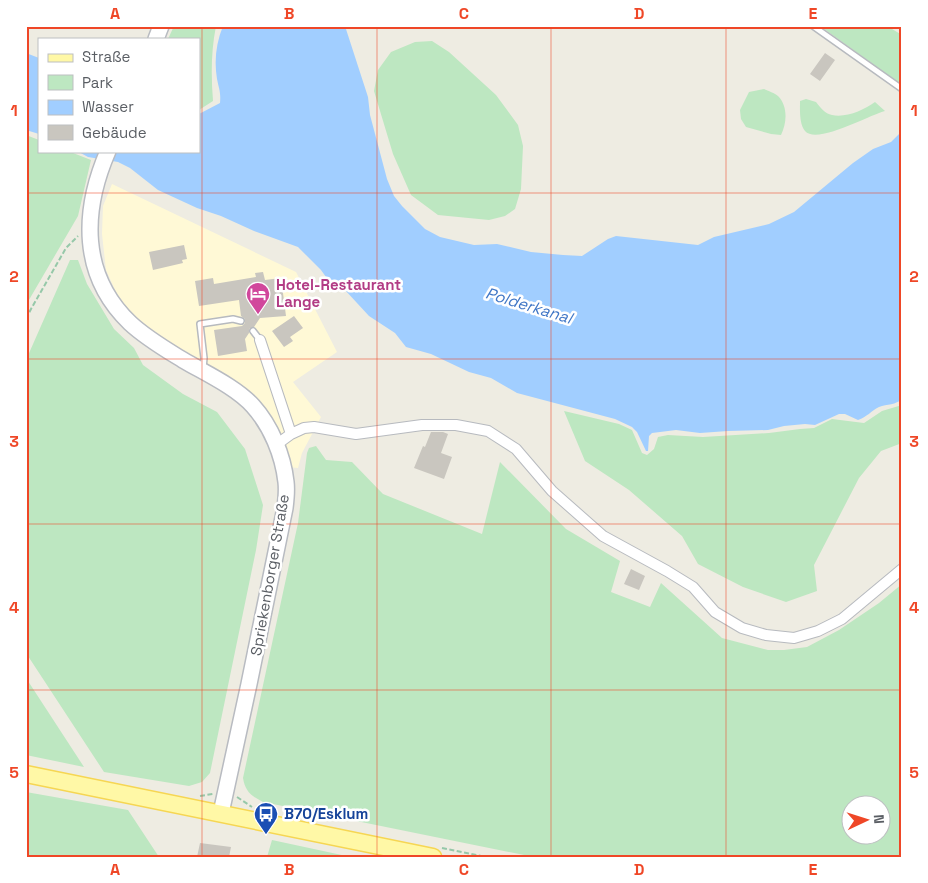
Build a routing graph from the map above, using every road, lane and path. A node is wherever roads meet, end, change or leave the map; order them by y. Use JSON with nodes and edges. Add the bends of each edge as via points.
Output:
{"nodes":[{"id":1,"x":161,"y":26,"type":"edge"},
{"id":2,"x":813,"y":26,"type":"edge"},
{"id":3,"x":156,"y":38,"type":"edge"},
{"id":4,"x":902,"y":89,"type":"edge"},
{"id":5,"x":108,"y":152,"type":"edge"},
{"id":6,"x":89,"y":226,"type":"junction"},
{"id":7,"x":26,"y":319,"type":"edge"},
{"id":8,"x":241,"y":321,"type":"dead end"},
{"id":9,"x":253,"y":331,"type":"dead end"},
{"id":10,"x":260,"y":340,"type":"joint"},
{"id":11,"x":203,"y":372,"type":"junction"},
{"id":12,"x":291,"y":434,"type":"junction"},
{"id":13,"x":276,"y":445,"type":"junction"},
{"id":14,"x":902,"y":570,"type":"edge"},
{"id":15,"x":26,"y":774,"type":"edge"},
{"id":16,"x":221,"y":813,"type":"junction"},
{"id":17,"x":433,"y":857,"type":"edge"}],
"edges":[{"from":1,"to":3,"type":"street"},
{"from":2,"to":4,"type":"lane"},
{"from":5,"to":6,"type":"street","name":"Spriekenborger Straße","via":[[91,204]]},
{"from":6,"to":7,"type":"path","via":[[66,248]]},
{"from":6,"to":11,"type":"street","name":"Spriekenborger Straße","via":[[94,262],[119,311],[155,342]]},
{"from":8,"to":11,"type":"lane","via":[[233,319],[200,324]]},
{"from":9,"to":10,"type":"lane"},
{"from":10,"to":12,"type":"street"},
{"from":11,"to":13,"type":"street","name":"Spriekenborger Straße","via":[[253,407]]},
{"from":12,"to":13,"type":"street"},
{"from":12,"to":14,"type":"street","via":[[314,427],[356,434],[422,425],[456,425],[488,431],[516,449],[552,491],[603,536],[693,587],[715,612],[742,628],[766,635],[794,638],[818,631],[842,619]]},
{"from":13,"to":16,"type":"street","name":"Spriekenborger Straße","via":[[286,483],[285,508]]},
{"from":15,"to":16,"type":"main road"},
{"from":16,"to":17,"type":"main road"}]}
